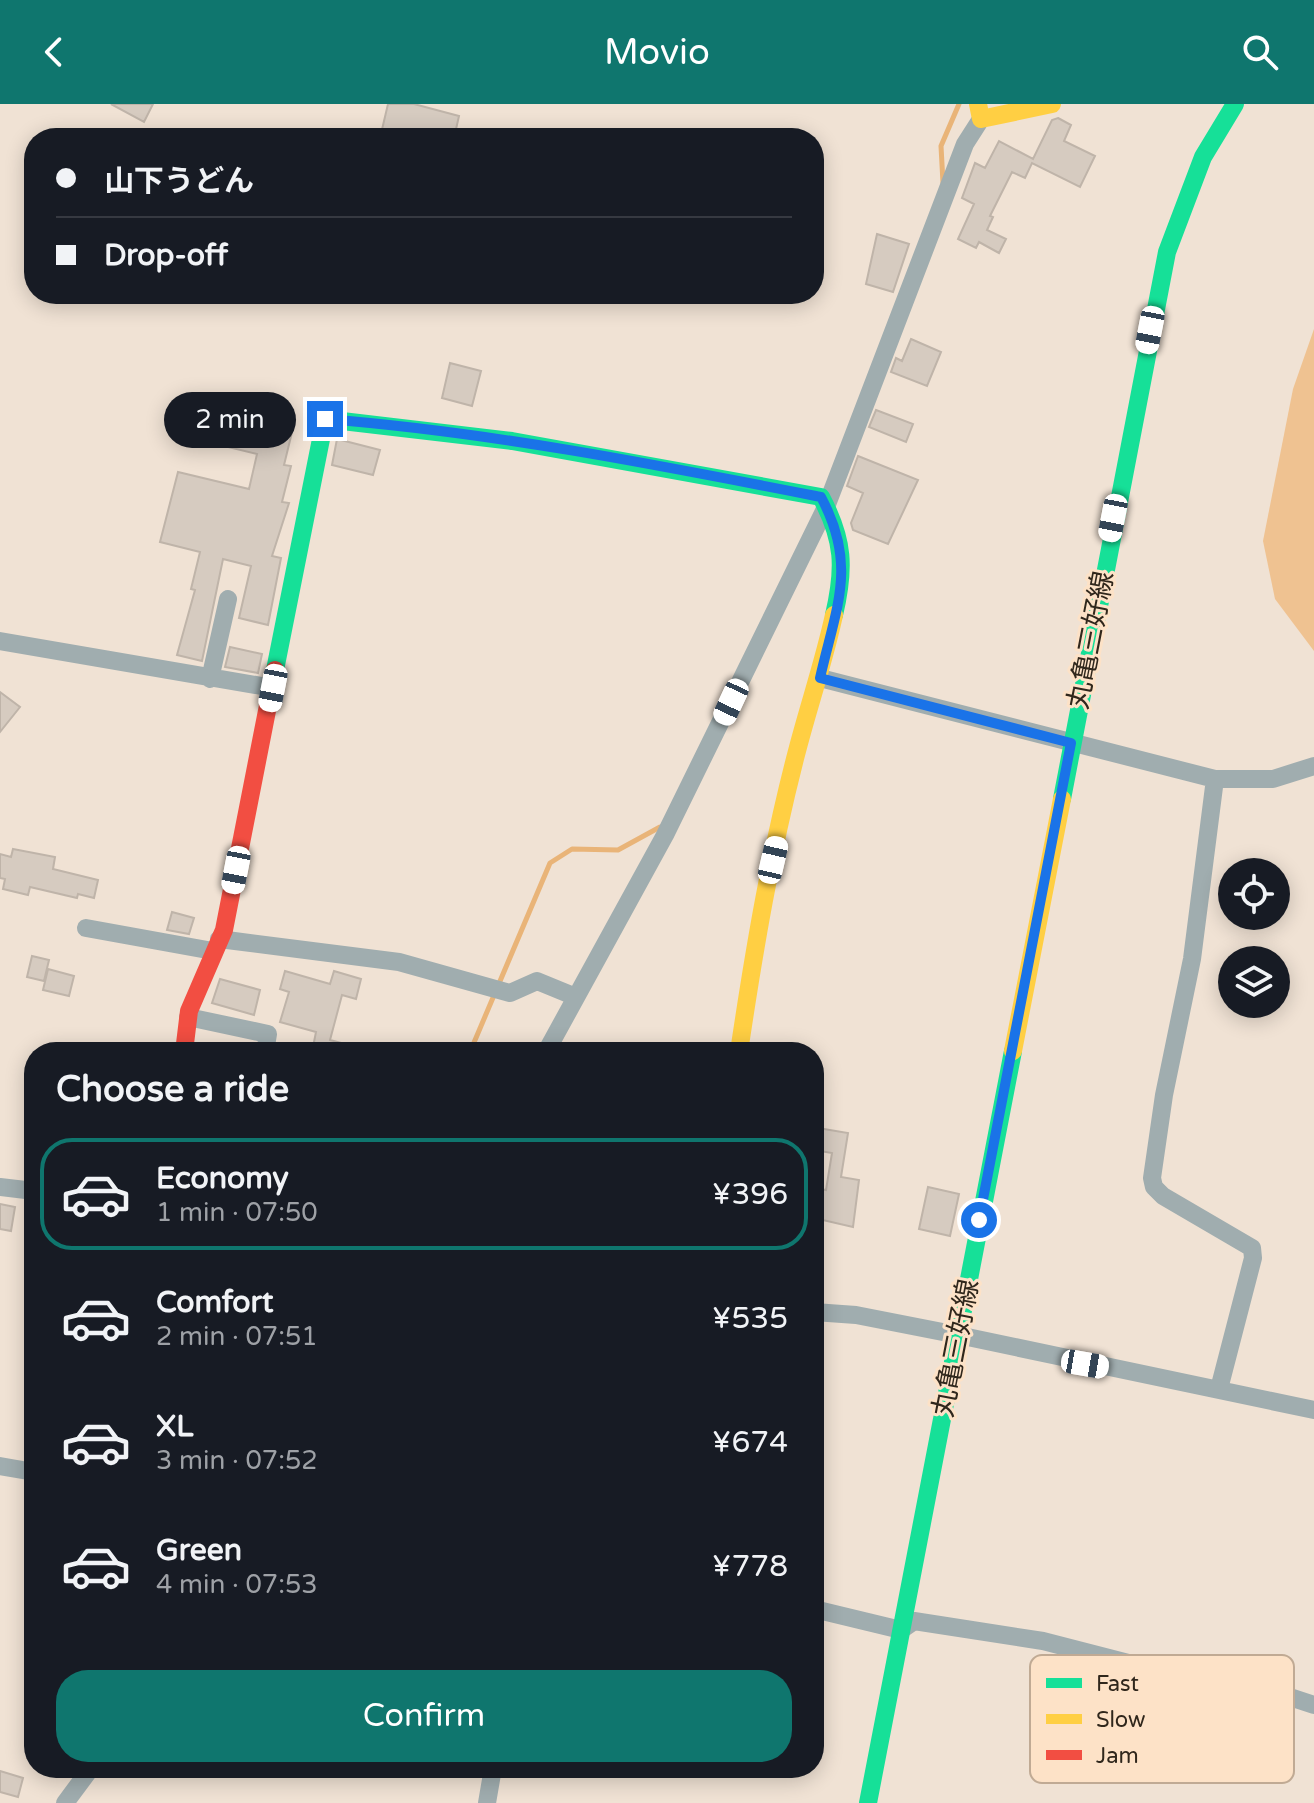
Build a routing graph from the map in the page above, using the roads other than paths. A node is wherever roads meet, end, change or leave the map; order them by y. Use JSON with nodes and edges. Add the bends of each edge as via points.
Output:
{"nodes":[{"id":1,"x":1052,"y":104,"type":"edge"},
{"id":2,"x":1235,"y":104,"type":"edge"},
{"id":3,"x":980,"y":112,"type":"edge"},
{"id":4,"x":824,"y":502,"type":"junction"},
{"id":5,"x":228,"y":599,"type":"dead end"},
{"id":6,"x":0,"y":641,"type":"edge"},
{"id":7,"x":820,"y":678,"type":"junction"},
{"id":8,"x":210,"y":679,"type":"junction"},
{"id":9,"x":273,"y":688,"type":"junction"},
{"id":10,"x":1071,"y":743,"type":"junction"},
{"id":11,"x":1314,"y":766,"type":"edge"},
{"id":12,"x":1215,"y":779,"type":"junction"},
{"id":13,"x":86,"y":928,"type":"dead end"},
{"id":14,"x":216,"y":945,"type":"junction"},
{"id":15,"x":576,"y":997,"type":"junction"},
{"id":16,"x":188,"y":1017,"type":"junction"},
{"id":17,"x":185,"y":1042,"type":"edge"},
{"id":18,"x":267,"y":1042,"type":"edge"},
{"id":19,"x":551,"y":1042,"type":"edge"},
{"id":20,"x":741,"y":1042,"type":"edge"},
{"id":21,"x":0,"y":1187,"type":"edge"},
{"id":22,"x":24,"y":1190,"type":"edge"},
{"id":23,"x":824,"y":1313,"type":"edge"},
{"id":24,"x":958,"y":1335,"type":"junction"},
{"id":25,"x":1219,"y":1389,"type":"junction"},
{"id":26,"x":1314,"y":1410,"type":"edge"},
{"id":27,"x":0,"y":1466,"type":"edge"},
{"id":28,"x":24,"y":1470,"type":"edge"},
{"id":29,"x":824,"y":1611,"type":"edge"},
{"id":30,"x":901,"y":1630,"type":"junction"},
{"id":31,"x":1097,"y":1655,"type":"edge"},
{"id":32,"x":1294,"y":1698,"type":"edge"},
{"id":33,"x":1314,"y":1705,"type":"edge"},
{"id":34,"x":84,"y":1778,"type":"edge"},
{"id":35,"x":491,"y":1778,"type":"edge"},
{"id":36,"x":65,"y":1803,"type":"edge"},
{"id":37,"x":487,"y":1803,"type":"edge"},
{"id":38,"x":868,"y":1803,"type":"edge"}],
"edges":[{"from":1,"to":3,"type":"main road"},
{"from":2,"to":10,"type":"main road","name":"丸亀三好線","via":[[1192,182],[1167,252]]},
{"from":3,"to":4,"type":"street"},
{"from":4,"to":7,"type":"main road","via":[[835,523],[844,573]]},
{"from":4,"to":9,"type":"main road","via":[[569,451],[325,419]]},
{"from":4,"to":15,"type":"street","via":[[665,835]]},
{"from":5,"to":8,"type":"street"},
{"from":6,"to":8,"type":"street"},
{"from":7,"to":10,"type":"street"},
{"from":7,"to":20,"type":"main road","via":[[797,750],[760,914]]},
{"from":8,"to":9,"type":"street"},
{"from":9,"to":14,"type":"main road"},
{"from":10,"to":12,"type":"street"},
{"from":10,"to":24,"type":"main road","name":"丸亀三好線"},
{"from":11,"to":12,"type":"street","via":[[1273,779]]},
{"from":12,"to":25,"type":"street","via":[[1192,959],[1152,1178],[1163,1196],[1252,1248]]},
{"from":13,"to":14,"type":"street"},
{"from":14,"to":15,"type":"street","via":[[399,962],[510,993],[537,981]]},
{"from":14,"to":16,"type":"main road"},
{"from":15,"to":19,"type":"street"},
{"from":16,"to":17,"type":"main road"},
{"from":16,"to":18,"type":"street","via":[[268,1034]]},
{"from":21,"to":22,"type":"street"},
{"from":23,"to":24,"type":"street"},
{"from":24,"to":25,"type":"street"},
{"from":24,"to":30,"type":"main road","name":"丸亀三好線"},
{"from":25,"to":26,"type":"street"},
{"from":27,"to":28,"type":"street"},
{"from":29,"to":30,"type":"street"},
{"from":30,"to":31,"type":"street","via":[[914,1621]]},
{"from":30,"to":38,"type":"main road","name":"丸亀三好線"},
{"from":32,"to":33,"type":"street"},
{"from":34,"to":36,"type":"street"},
{"from":35,"to":37,"type":"street"}]}
